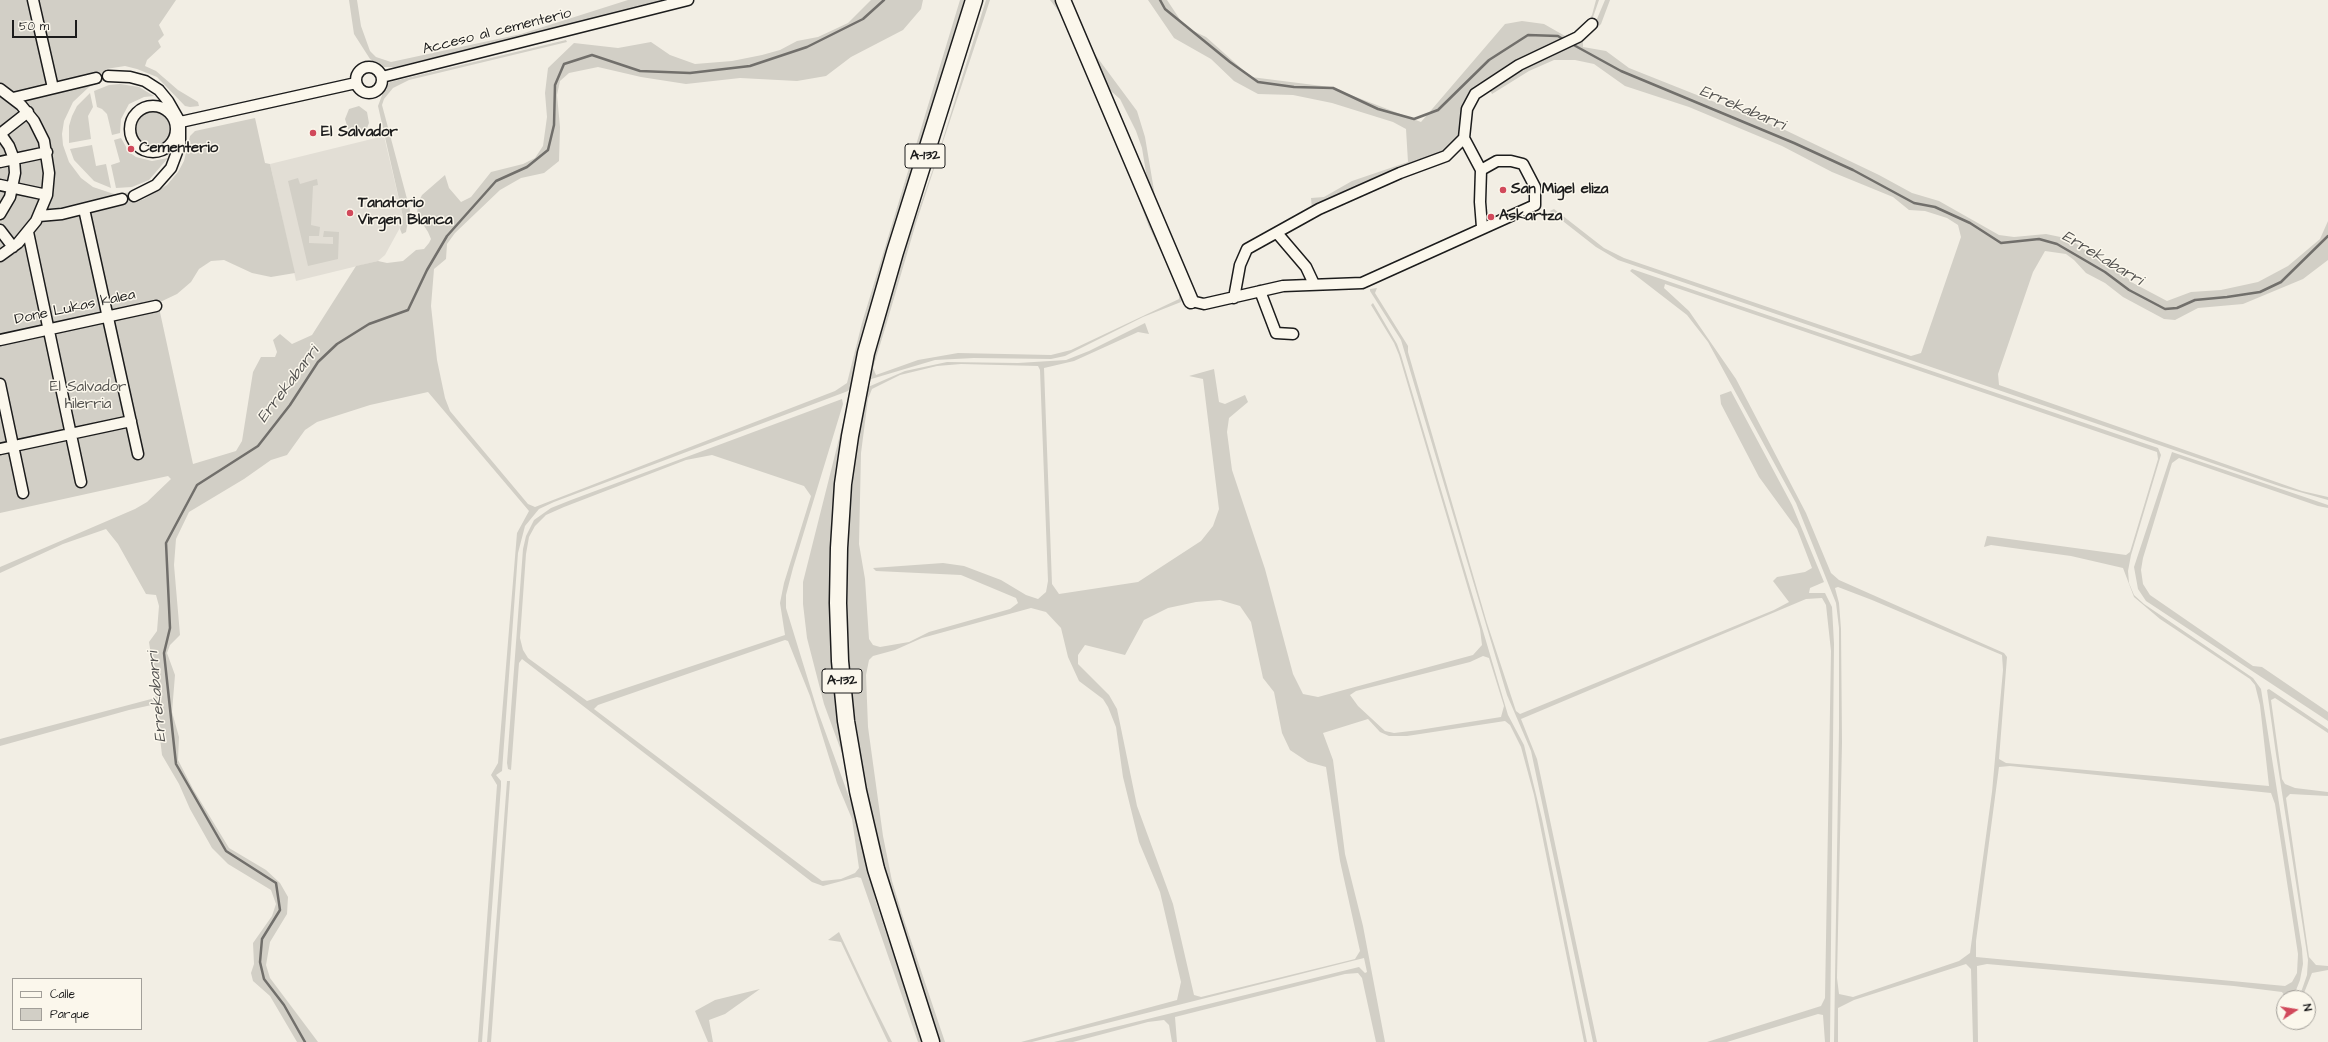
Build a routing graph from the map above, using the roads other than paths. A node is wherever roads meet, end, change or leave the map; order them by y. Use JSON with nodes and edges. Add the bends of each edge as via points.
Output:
{"nodes":[{"id":1,"x":33,"y":0,"type":"edge"},
{"id":2,"x":688,"y":0,"type":"edge"},
{"id":3,"x":974,"y":0,"type":"edge"},
{"id":4,"x":1063,"y":0,"type":"edge"},
{"id":5,"x":1592,"y":24,"type":"dead end"},
{"id":6,"x":108,"y":76,"type":"dead end"},
{"id":7,"x":382,"y":77,"type":"junction"},
{"id":8,"x":96,"y":78,"type":"dead end"},
{"id":9,"x":356,"y":82,"type":"junction"},
{"id":10,"x":53,"y":88,"type":"junction"},
{"id":11,"x":0,"y":89,"type":"edge"},
{"id":12,"x":14,"y":98,"type":"junction"},
{"id":13,"x":28,"y":112,"type":"junction"},
{"id":14,"x":178,"y":123,"type":"junction"},
{"id":15,"x":0,"y":134,"type":"edge"},
{"id":16,"x":1464,"y":138,"type":"junction"},
{"id":17,"x":47,"y":152,"type":"junction"},
{"id":18,"x":14,"y":159,"type":"junction"},
{"id":19,"x":0,"y":162,"type":"edge"},
{"id":20,"x":1481,"y":170,"type":"junction"},
{"id":21,"x":0,"y":185,"type":"edge"},
{"id":22,"x":14,"y":188,"type":"junction"},
{"id":23,"x":47,"y":194,"type":"junction"},
{"id":24,"x":134,"y":196,"type":"dead end"},
{"id":25,"x":122,"y":199,"type":"dead end"},
{"id":26,"x":84,"y":209,"type":"junction"},
{"id":27,"x":0,"y":214,"type":"edge"},
{"id":28,"x":39,"y":216,"type":"junction"},
{"id":29,"x":1482,"y":227,"type":"junction"},
{"id":30,"x":0,"y":230,"type":"edge"},
{"id":31,"x":28,"y":232,"type":"junction"},
{"id":32,"x":1276,"y":233,"type":"junction"},
{"id":33,"x":14,"y":247,"type":"junction"},
{"id":34,"x":0,"y":256,"type":"edge"},
{"id":35,"x":1314,"y":284,"type":"junction"},
{"id":36,"x":1260,"y":291,"type":"junction"},
{"id":37,"x":1234,"y":298,"type":"junction"},
{"id":38,"x":1191,"y":301,"type":"joint"},
{"id":39,"x":156,"y":306,"type":"dead end"},
{"id":40,"x":108,"y":316,"type":"junction"},
{"id":41,"x":49,"y":329,"type":"junction"},
{"id":42,"x":1293,"y":334,"type":"dead end"},
{"id":43,"x":0,"y":340,"type":"edge"},
{"id":44,"x":0,"y":384,"type":"edge"},
{"id":45,"x":131,"y":421,"type":"junction"},
{"id":46,"x":71,"y":434,"type":"junction"},
{"id":47,"x":13,"y":446,"type":"junction"},
{"id":48,"x":0,"y":449,"type":"edge"},
{"id":49,"x":138,"y":454,"type":"dead end"},
{"id":50,"x":81,"y":482,"type":"dead end"},
{"id":51,"x":23,"y":493,"type":"dead end"},
{"id":52,"x":930,"y":1042,"type":"edge"}],
"edges":[{"from":1,"to":10,"type":"street"},
{"from":2,"to":7,"type":"street","name":"Acceso al cementerio"},
{"from":3,"to":52,"type":"main road","number":"A-132","via":[[866,353],[843,484],[839,548],[840,661],[846,721],[858,791],[876,869]]},
{"from":4,"to":38,"type":"street"},
{"from":5,"to":16,"type":"street","via":[[1578,37],[1519,65],[1475,94],[1467,109]]},
{"from":6,"to":14,"type":"street","via":[[145,81],[159,90],[168,101]]},
{"from":7,"to":9,"type":"street","via":[[377,69],[368,66],[357,73]]},
{"from":7,"to":9,"type":"street","via":[[380,87],[371,93],[361,91]]},
{"from":8,"to":10,"type":"street"},
{"from":9,"to":14,"type":"street"},
{"from":10,"to":12,"type":"street"},
{"from":11,"to":12,"type":"street"},
{"from":12,"to":13,"type":"street"},
{"from":13,"to":15,"type":"street"},
{"from":13,"to":17,"type":"street","via":[[40,131]]},
{"from":14,"to":14,"type":"street","via":[[166,110],[158,106],[149,106],[140,109],[134,116],[130,124],[130,134],[140,149],[158,152],[166,149],[172,142]]},
{"from":14,"to":24,"type":"street","via":[[180,144],[171,168],[156,185]]},
{"from":15,"to":18,"type":"street"},
{"from":16,"to":20,"type":"street"},
{"from":16,"to":32,"type":"street","via":[[1446,156],[1400,173],[1319,209]]},
{"from":17,"to":18,"type":"street"},
{"from":17,"to":23,"type":"street"},
{"from":18,"to":19,"type":"street"},
{"from":18,"to":22,"type":"street"},
{"from":20,"to":29,"type":"street"},
{"from":20,"to":29,"type":"street","via":[[1497,161],[1523,164],[1534,187],[1535,205]]},
{"from":21,"to":22,"type":"street"},
{"from":22,"to":23,"type":"street"},
{"from":22,"to":27,"type":"street"},
{"from":23,"to":28,"type":"street"},
{"from":25,"to":26,"type":"street"},
{"from":26,"to":28,"type":"street"},
{"from":26,"to":40,"type":"street"},
{"from":28,"to":31,"type":"street"},
{"from":29,"to":35,"type":"street","via":[[1362,283]]},
{"from":30,"to":33,"type":"street"},
{"from":31,"to":33,"type":"street"},
{"from":31,"to":41,"type":"street"},
{"from":32,"to":35,"type":"street","via":[[1306,267]]},
{"from":32,"to":37,"type":"street","via":[[1247,249],[1240,265]]},
{"from":33,"to":34,"type":"street"},
{"from":35,"to":36,"type":"street","via":[[1283,286]]},
{"from":36,"to":37,"type":"street"},
{"from":36,"to":42,"type":"street","via":[[1276,333]]},
{"from":37,"to":38,"type":"street","via":[[1204,304]]},
{"from":39,"to":40,"type":"street","name":"Done Lukas kalea"},
{"from":40,"to":41,"type":"street","name":"Done Lukas kalea"},
{"from":40,"to":45,"type":"street"},
{"from":41,"to":43,"type":"street","name":"Done Lukas kalea"},
{"from":41,"to":46,"type":"street"},
{"from":44,"to":47,"type":"street"},
{"from":45,"to":46,"type":"street"},
{"from":45,"to":49,"type":"street"},
{"from":46,"to":47,"type":"street"},
{"from":46,"to":50,"type":"street"},
{"from":47,"to":48,"type":"street"},
{"from":47,"to":51,"type":"street"}]}
